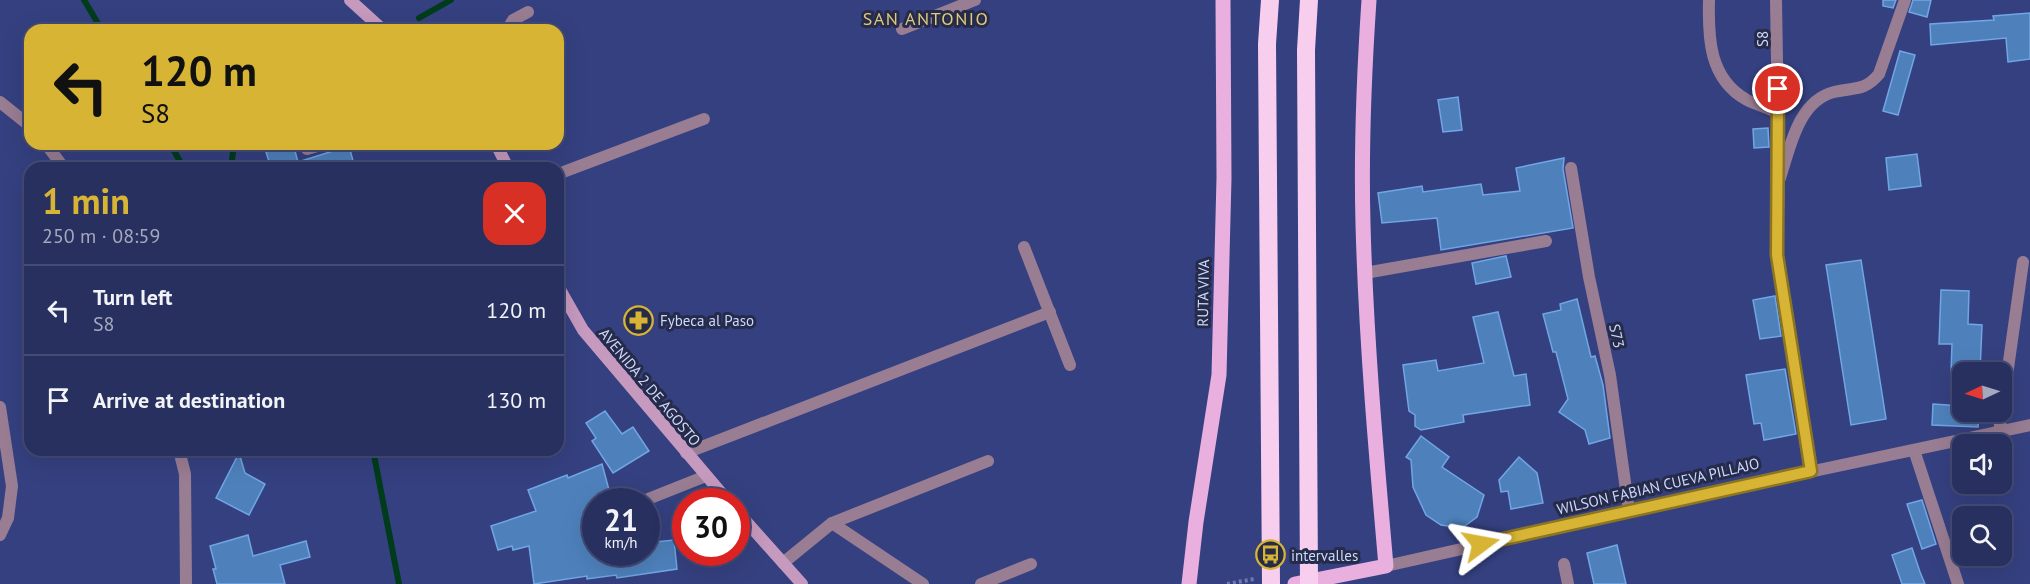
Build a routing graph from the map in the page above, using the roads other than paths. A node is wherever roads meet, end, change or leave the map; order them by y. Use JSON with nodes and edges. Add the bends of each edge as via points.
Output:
{"nodes":[{"id":1,"x":350,"y":0,"type":"edge"},
{"id":2,"x":975,"y":0,"type":"edge"},
{"id":3,"x":1223,"y":0,"type":"edge"},
{"id":4,"x":1270,"y":0,"type":"edge"},
{"id":5,"x":1309,"y":0,"type":"edge"},
{"id":6,"x":1369,"y":0,"type":"edge"},
{"id":7,"x":1709,"y":0,"type":"edge"},
{"id":8,"x":1776,"y":0,"type":"edge"},
{"id":9,"x":1905,"y":0,"type":"edge"},
{"id":10,"x":528,"y":12,"type":"dead end"},
{"id":11,"x":376,"y":24,"type":"edge"},
{"id":12,"x":511,"y":24,"type":"edge"},
{"id":13,"x":902,"y":29,"type":"dead end"},
{"id":14,"x":0,"y":102,"type":"edge"},
{"id":15,"x":1778,"y":113,"type":"junction"},
{"id":16,"x":704,"y":119,"type":"dead end"},
{"id":17,"x":24,"y":121,"type":"edge"},
{"id":18,"x":50,"y":150,"type":"edge"},
{"id":19,"x":59,"y":162,"type":"edge"},
{"id":20,"x":1571,"y":168,"type":"dead end"},
{"id":21,"x":564,"y":172,"type":"edge"},
{"id":22,"x":1779,"y":182,"type":"junction"},
{"id":23,"x":1546,"y":241,"type":"dead end"},
{"id":24,"x":1024,"y":247,"type":"dead end"},
{"id":25,"x":2023,"y":262,"type":"dead end"},
{"id":26,"x":1365,"y":273,"type":"junction"},
{"id":27,"x":564,"y":297,"type":"edge"},
{"id":28,"x":1050,"y":312,"type":"junction"},
{"id":29,"x":1070,"y":365,"type":"dead end"},
{"id":30,"x":0,"y":407,"type":"edge"},
{"id":31,"x":2030,"y":425,"type":"edge"},
{"id":32,"x":1999,"y":432,"type":"junction"},
{"id":33,"x":1914,"y":450,"type":"junction"},
{"id":34,"x":686,"y":453,"type":"junction"},
{"id":35,"x":180,"y":456,"type":"edge"},
{"id":36,"x":988,"y":461,"type":"dead end"},
{"id":37,"x":1811,"y":471,"type":"junction"},
{"id":38,"x":706,"y":476,"type":"junction"},
{"id":39,"x":717,"y":488,"type":"edge"},
{"id":40,"x":660,"y":494,"type":"edge"},
{"id":41,"x":1629,"y":511,"type":"junction"},
{"id":42,"x":832,"y":523,"type":"junction"},
{"id":43,"x":750,"y":526,"type":"edge"},
{"id":44,"x":0,"y":535,"type":"edge"},
{"id":45,"x":783,"y":563,"type":"junction"},
{"id":46,"x":1031,"y":564,"type":"dead end"},
{"id":47,"x":1564,"y":564,"type":"dead end"},
{"id":48,"x":1386,"y":566,"type":"junction"},
{"id":49,"x":186,"y":584,"type":"edge"},
{"id":50,"x":802,"y":584,"type":"edge"},
{"id":51,"x":923,"y":584,"type":"edge"},
{"id":52,"x":981,"y":584,"type":"edge"},
{"id":53,"x":1190,"y":584,"type":"edge"},
{"id":54,"x":1270,"y":584,"type":"edge"},
{"id":55,"x":1295,"y":584,"type":"edge"},
{"id":56,"x":1309,"y":584,"type":"edge"},
{"id":57,"x":1568,"y":584,"type":"edge"},
{"id":58,"x":1958,"y":584,"type":"edge"}],
"edges":[{"from":1,"to":11,"type":"main road"},
{"from":2,"to":13,"type":"street"},
{"from":3,"to":53,"type":"main road","name":"RUTA VIVA","via":[[1220,375]]},
{"from":4,"to":54,"type":"highway"},
{"from":5,"to":56,"type":"highway"},
{"from":6,"to":26,"type":"main road","via":[[1364,75]]},
{"from":7,"to":15,"type":"street","via":[[1709,41],[1718,71],[1745,99]]},
{"from":8,"to":15,"type":"street","name":"S8"},
{"from":9,"to":22,"type":"street","via":[[1879,74],[1870,84],[1855,90],[1822,96],[1808,109],[1799,123]]},
{"from":10,"to":12,"type":"street"},
{"from":14,"to":17,"type":"street"},
{"from":15,"to":22,"type":"street","name":"S8"},
{"from":16,"to":21,"type":"street"},
{"from":18,"to":19,"type":"street"},
{"from":20,"to":41,"type":"street","name":"S73","via":[[1610,375]]},
{"from":22,"to":37,"type":"street","name":"S8","via":[[1777,255]]},
{"from":23,"to":26,"type":"street"},
{"from":24,"to":28,"type":"street"},
{"from":25,"to":32,"type":"street"},
{"from":26,"to":48,"type":"main road"},
{"from":27,"to":34,"type":"main road","name":"AVENIDA 2 DE AGOSTO","via":[[583,330]]},
{"from":28,"to":29,"type":"street"},
{"from":28,"to":34,"type":"street"},
{"from":30,"to":44,"type":"street","via":[[12,486],[8,518]]},
{"from":31,"to":32,"type":"street","name":"WILSON FABIAN CUEVA PILLAJO"},
{"from":32,"to":33,"type":"street","name":"WILSON FABIAN CUEVA PILLAJO"},
{"from":33,"to":37,"type":"street","name":"WILSON FABIAN CUEVA PILLAJO"},
{"from":33,"to":58,"type":"street"},
{"from":34,"to":38,"type":"main road","name":"AVENIDA 2 DE AGOSTO"},
{"from":35,"to":49,"type":"street","via":[[185,474]]},
{"from":36,"to":42,"type":"street"},
{"from":37,"to":41,"type":"street","name":"WILSON FABIAN CUEVA PILLAJO"},
{"from":38,"to":39,"type":"main road","name":"AVENIDA 2 DE AGOSTO"},
{"from":38,"to":40,"type":"street"},
{"from":41,"to":48,"type":"street","name":"WILSON FABIAN CUEVA PILLAJO"},
{"from":42,"to":45,"type":"street"},
{"from":42,"to":51,"type":"street"},
{"from":43,"to":45,"type":"main road"},
{"from":45,"to":50,"type":"main road"},
{"from":46,"to":52,"type":"street"},
{"from":47,"to":57,"type":"street"},
{"from":48,"to":55,"type":"main road","name":"WILSON FABIAN CUEVA PILLAJO"}]}
